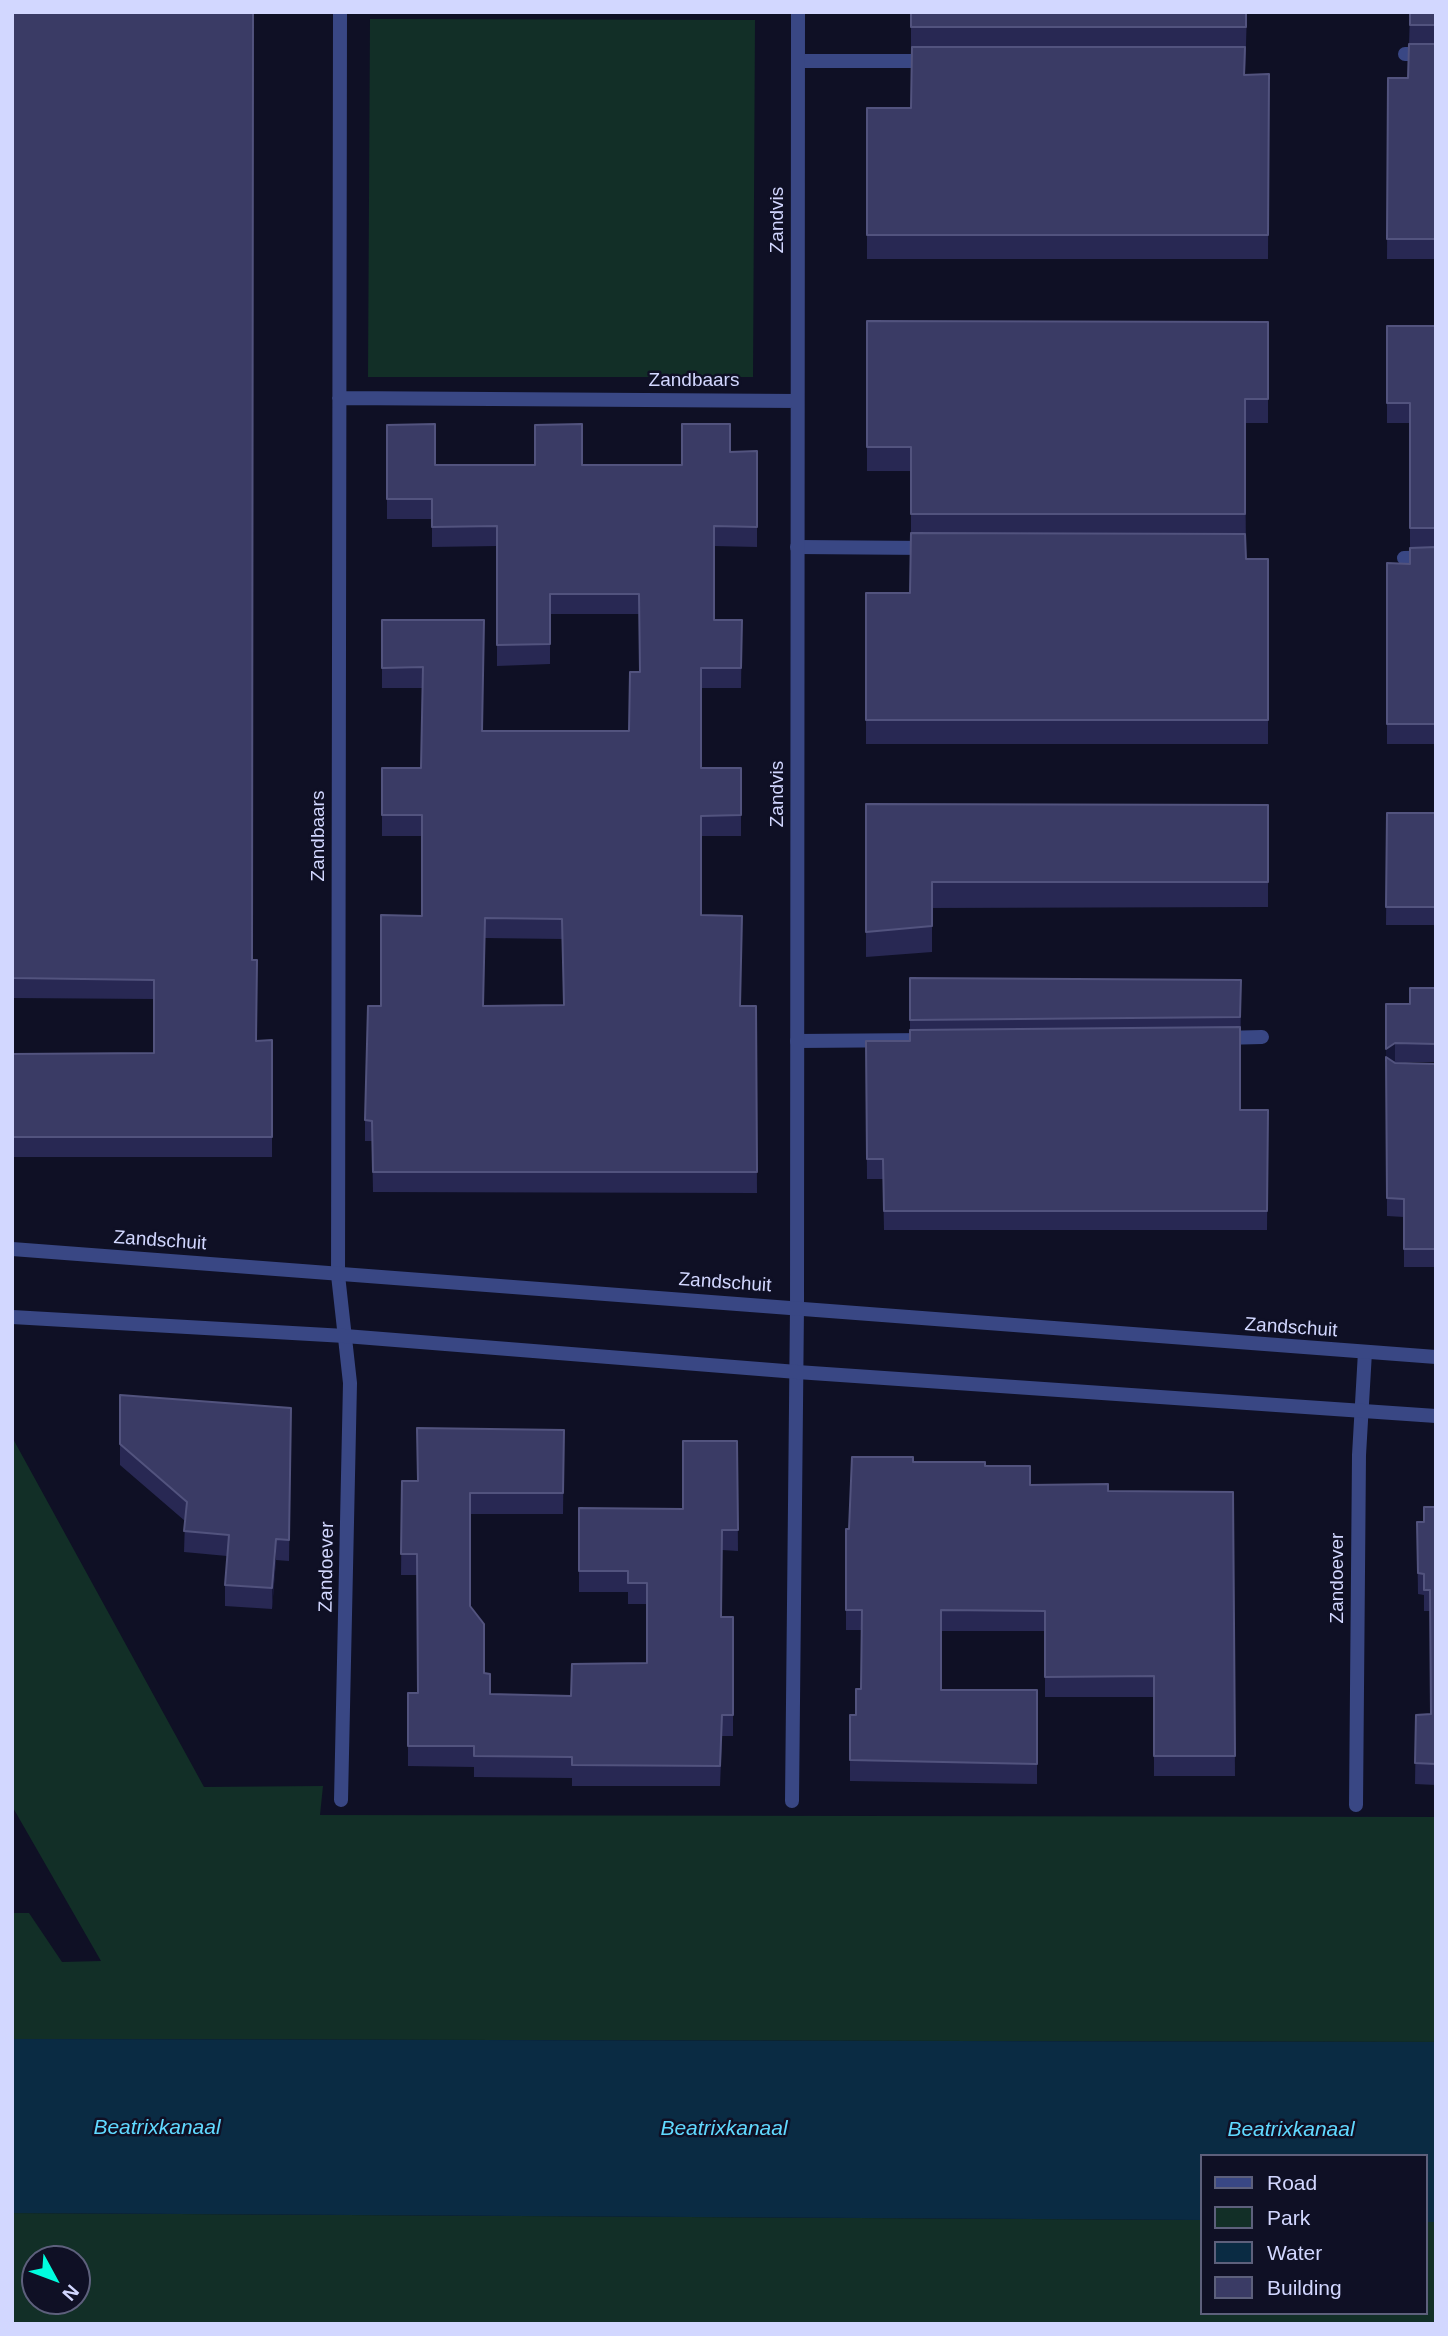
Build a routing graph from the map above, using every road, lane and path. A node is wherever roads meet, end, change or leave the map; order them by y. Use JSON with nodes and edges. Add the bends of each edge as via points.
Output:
{"nodes":[{"id":1,"x":340,"y":12,"type":"edge"},
{"id":2,"x":798,"y":12,"type":"edge"},
{"id":3,"x":1405,"y":54,"type":"dead end"},
{"id":4,"x":1436,"y":54,"type":"edge"},
{"id":5,"x":798,"y":61,"type":"junction"},
{"id":6,"x":948,"y":61,"type":"edge"},
{"id":7,"x":339,"y":398,"type":"junction"},
{"id":8,"x":797,"y":401,"type":"junction"},
{"id":9,"x":797,"y":547,"type":"junction"},
{"id":10,"x":947,"y":548,"type":"edge"},
{"id":11,"x":1436,"y":557,"type":"edge"},
{"id":12,"x":1404,"y":558,"type":"dead end"},
{"id":13,"x":1262,"y":1037,"type":"dead end"},
{"id":14,"x":1208,"y":1038,"type":"edge"},
{"id":15,"x":948,"y":1040,"type":"edge"},
{"id":16,"x":797,"y":1041,"type":"junction"},
{"id":17,"x":12,"y":1249,"type":"edge"},
{"id":18,"x":338,"y":1275,"type":"junction"},
{"id":19,"x":797,"y":1307,"type":"junction"},
{"id":20,"x":12,"y":1317,"type":"edge"},
{"id":21,"x":345,"y":1336,"type":"junction"},
{"id":22,"x":1365,"y":1352,"type":"junction"},
{"id":23,"x":1436,"y":1357,"type":"edge"},
{"id":24,"x":797,"y":1372,"type":"junction"},
{"id":25,"x":1363,"y":1411,"type":"junction"},
{"id":26,"x":1436,"y":1416,"type":"edge"},
{"id":27,"x":341,"y":1800,"type":"dead end"},
{"id":28,"x":792,"y":1801,"type":"dead end"},
{"id":29,"x":1356,"y":1805,"type":"dead end"}],
"edges":[{"from":1,"to":7,"type":"street","name":"Zandbaars"},
{"from":2,"to":5,"type":"street","name":"Zandvis"},
{"from":3,"to":4,"type":"street"},
{"from":5,"to":6,"type":"street"},
{"from":5,"to":8,"type":"street","name":"Zandvis"},
{"from":7,"to":8,"type":"street","name":"Zandbaars"},
{"from":7,"to":18,"type":"street","name":"Zandbaars"},
{"from":8,"to":9,"type":"street","name":"Zandvis"},
{"from":9,"to":10,"type":"street"},
{"from":9,"to":16,"type":"street","name":"Zandvis"},
{"from":11,"to":12,"type":"street"},
{"from":13,"to":14,"type":"street"},
{"from":15,"to":16,"type":"street"},
{"from":16,"to":19,"type":"street","name":"Zandvis"},
{"from":17,"to":18,"type":"street","name":"Zandschuit"},
{"from":18,"to":19,"type":"street","name":"Zandschuit"},
{"from":18,"to":21,"type":"street","name":"Zandbaars"},
{"from":19,"to":22,"type":"street","name":"Zandschuit"},
{"from":19,"to":24,"type":"street","name":"Zandvis"},
{"from":20,"to":21,"type":"street"},
{"from":21,"to":24,"type":"street"},
{"from":21,"to":27,"type":"street","name":"Zandoever","via":[[351,1383]]},
{"from":22,"to":23,"type":"street","name":"Zandschuit"},
{"from":22,"to":25,"type":"street","name":"Zandoever"},
{"from":24,"to":25,"type":"street"},
{"from":24,"to":28,"type":"street"},
{"from":25,"to":26,"type":"street"},
{"from":25,"to":29,"type":"street","name":"Zandoever"}]}
